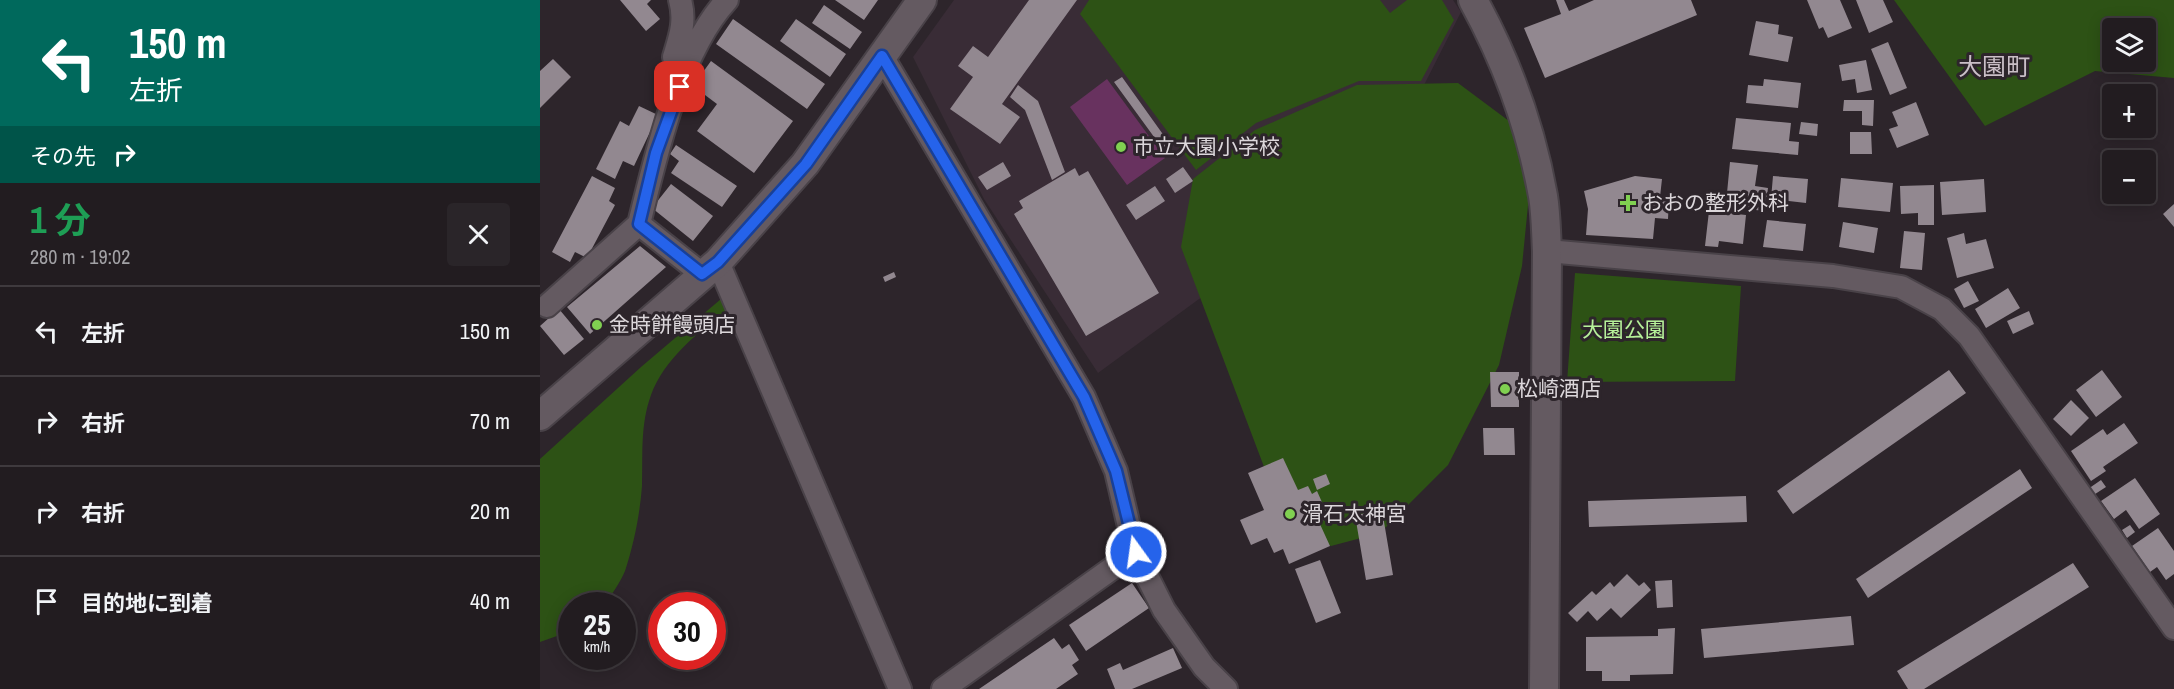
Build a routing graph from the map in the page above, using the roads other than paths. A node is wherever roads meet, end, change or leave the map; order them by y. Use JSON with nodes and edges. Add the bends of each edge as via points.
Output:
{"nodes":[{"id":1,"x":680,"y":0,"type":"edge"},
{"id":2,"x":727,"y":0,"type":"edge"},
{"id":3,"x":922,"y":0,"type":"edge"},
{"id":4,"x":1473,"y":0,"type":"edge"},
{"id":5,"x":882,"y":56,"type":"junction"},
{"id":6,"x":687,"y":65,"type":"junction"},
{"id":7,"x":639,"y":224,"type":"junction"},
{"id":8,"x":1547,"y":251,"type":"junction"},
{"id":9,"x":710,"y":268,"type":"junction"},
{"id":10,"x":547,"y":306,"type":"dead end"},
{"id":11,"x":540,"y":416,"type":"edge"},
{"id":12,"x":1136,"y":552,"type":"junction"},
{"id":13,"x":2174,"y":628,"type":"edge"},
{"id":14,"x":900,"y":689,"type":"edge"},
{"id":15,"x":943,"y":689,"type":"edge"},
{"id":16,"x":1226,"y":689,"type":"edge"},
{"id":17,"x":1544,"y":689,"type":"edge"}],
"edges":[{"from":1,"to":6,"type":"street","via":[[684,15],[674,57]]},
{"from":2,"to":6,"type":"street","via":[[713,15]]},
{"from":3,"to":5,"type":"street"},
{"from":4,"to":8,"type":"street","via":[[1489,29],[1534,151],[1544,198]]},
{"from":5,"to":9,"type":"street","via":[[806,164]]},
{"from":5,"to":12,"type":"street","via":[[1084,397],[1116,471]]},
{"from":6,"to":7,"type":"street","via":[[656,153]]},
{"from":7,"to":9,"type":"street"},
{"from":7,"to":10,"type":"street"},
{"from":8,"to":13,"type":"street","via":[[1833,276],[1901,288],[1942,309],[1969,336]]},
{"from":8,"to":17,"type":"street"},
{"from":9,"to":11,"type":"street"},
{"from":9,"to":14,"type":"street"},
{"from":12,"to":15,"type":"street"},
{"from":12,"to":16,"type":"street","via":[[1164,610],[1204,667]]}]}
